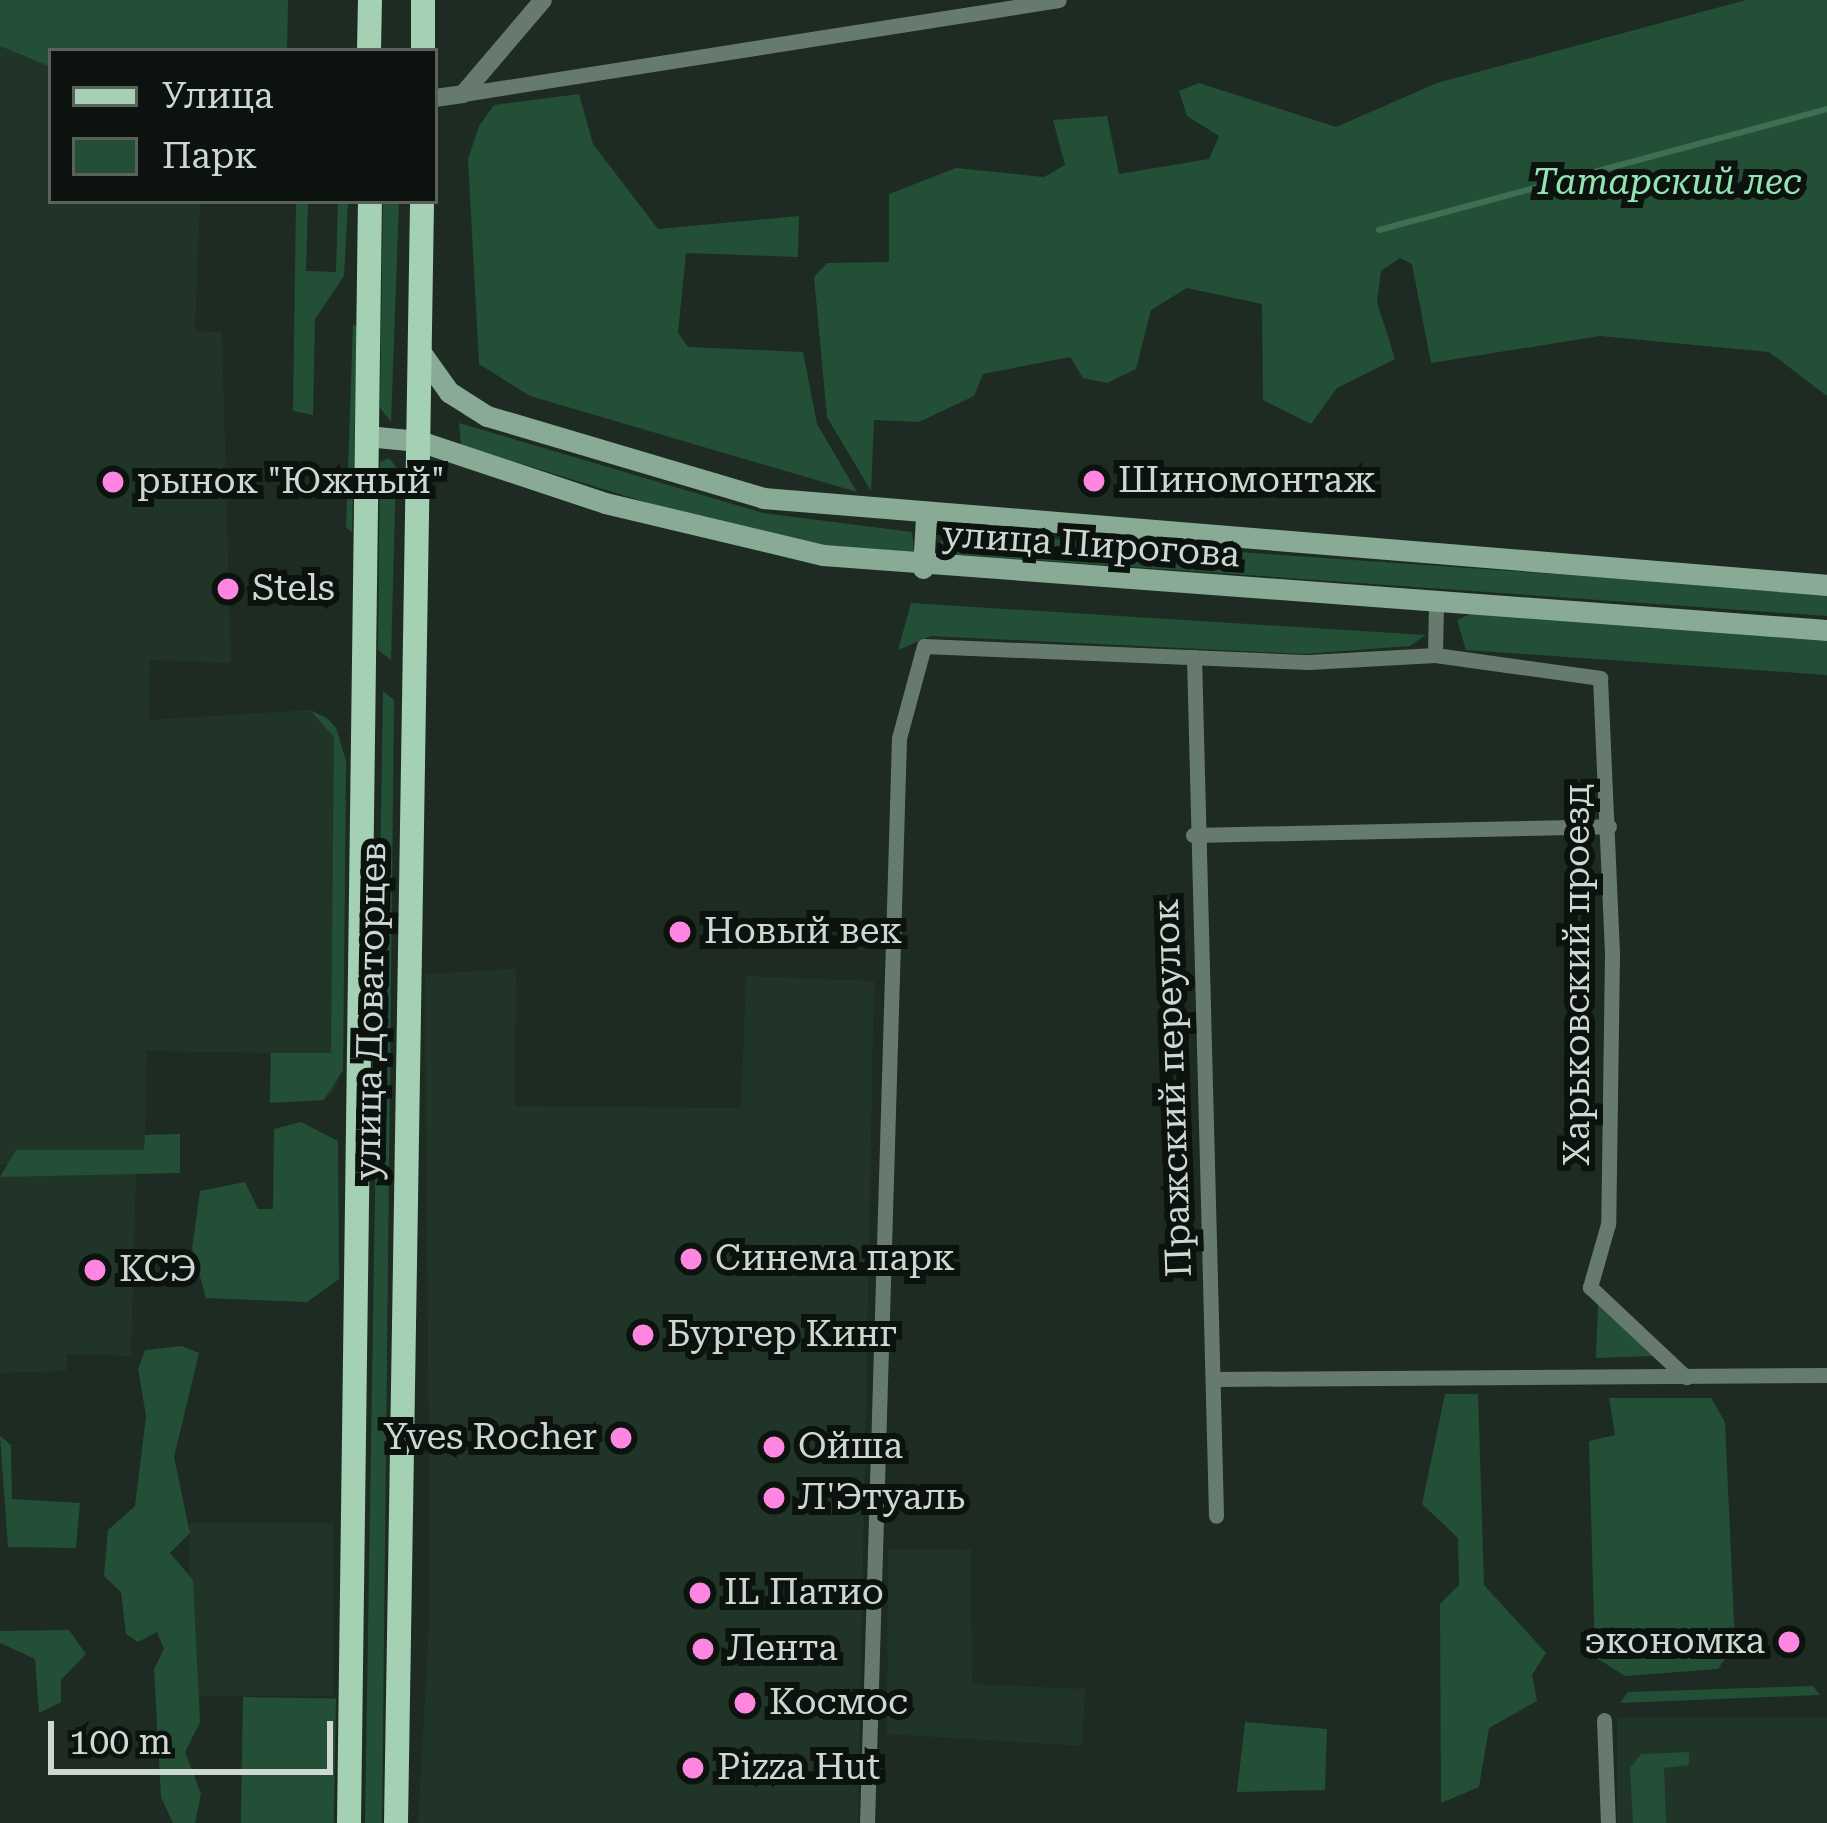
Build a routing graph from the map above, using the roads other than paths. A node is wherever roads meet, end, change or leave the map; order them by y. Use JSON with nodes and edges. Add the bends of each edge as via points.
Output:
{"nodes":[{"id":1,"x":370,"y":0,"type":"edge"},
{"id":2,"x":422,"y":0,"type":"edge"},
{"id":3,"x":543,"y":0,"type":"edge"},
{"id":4,"x":1058,"y":0,"type":"edge"},
{"id":5,"x":369,"y":48,"type":"edge"},
{"id":6,"x":423,"y":48,"type":"edge"},
{"id":7,"x":464,"y":94,"type":"junction"},
{"id":8,"x":438,"y":98,"type":"edge"},
{"id":9,"x":370,"y":204,"type":"edge"},
{"id":10,"x":422,"y":204,"type":"edge"},
{"id":11,"x":422,"y":354,"type":"junction"},
{"id":12,"x":366,"y":436,"type":"junction"},
{"id":13,"x":418,"y":441,"type":"junction"},
{"id":14,"x":926,"y":517,"type":"junction"},
{"id":15,"x":923,"y":568,"type":"junction"},
{"id":16,"x":1827,"y":585,"type":"edge"},
{"id":17,"x":1436,"y":601,"type":"junction"},
{"id":18,"x":1827,"y":630,"type":"edge"},
{"id":19,"x":1435,"y":655,"type":"junction"},
{"id":20,"x":1193,"y":657,"type":"junction"},
{"id":21,"x":1609,"y":826,"type":"junction"},
{"id":22,"x":1193,"y":835,"type":"junction"},
{"id":23,"x":1827,"y":1375,"type":"edge"},
{"id":24,"x":1686,"y":1377,"type":"junction"},
{"id":25,"x":1213,"y":1379,"type":"junction"},
{"id":26,"x":1216,"y":1516,"type":"dead end"},
{"id":27,"x":1604,"y":1720,"type":"dead end"},
{"id":28,"x":350,"y":1823,"type":"edge"},
{"id":29,"x":396,"y":1823,"type":"edge"},
{"id":30,"x":867,"y":1823,"type":"edge"},
{"id":31,"x":1608,"y":1823,"type":"edge"}],
"edges":[{"from":1,"to":5,"type":"main road"},
{"from":2,"to":6,"type":"main road"},
{"from":3,"to":7,"type":"street"},
{"from":4,"to":7,"type":"street"},
{"from":7,"to":8,"type":"street"},
{"from":9,"to":12,"type":"main road","name":"улица Доваторцев"},
{"from":10,"to":11,"type":"main road","name":"улица Доваторцев"},
{"from":11,"to":13,"type":"main road","name":"улица Доваторцев"},
{"from":11,"to":14,"type":"main road","name":"улица Пирогова","via":[[487,416],[763,499]]},
{"from":12,"to":13,"type":"main road","name":"улица Пирогова"},
{"from":12,"to":28,"type":"main road","name":"улица Доваторцев"},
{"from":13,"to":15,"type":"main road","name":"улица Пирогова","via":[[726,536]]},
{"from":13,"to":29,"type":"main road","name":"улица Доваторцев"},
{"from":14,"to":15,"type":"main road"},
{"from":14,"to":16,"type":"main road","name":"улица Пирогова"},
{"from":15,"to":17,"type":"main road","name":"улица Пирогова"},
{"from":17,"to":18,"type":"main road","name":"улица Пирогова"},
{"from":17,"to":19,"type":"street"},
{"from":19,"to":20,"type":"street"},
{"from":19,"to":21,"type":"street","name":"Харьковский проезд","via":[[1584,672],[1606,693]]},
{"from":20,"to":22,"type":"street","name":"Пражский переулок"},
{"from":20,"to":30,"type":"street","via":[[940,643],[918,656],[899,738],[893,868]]},
{"from":21,"to":22,"type":"street"},
{"from":21,"to":24,"type":"street","name":"Харьковский проезд","via":[[1608,1224],[1590,1287]]},
{"from":22,"to":25,"type":"street","name":"Пражский переулок"},
{"from":23,"to":24,"type":"street"},
{"from":24,"to":25,"type":"street"},
{"from":25,"to":26,"type":"street","name":"Пражский переулок"},
{"from":27,"to":31,"type":"street"}]}
